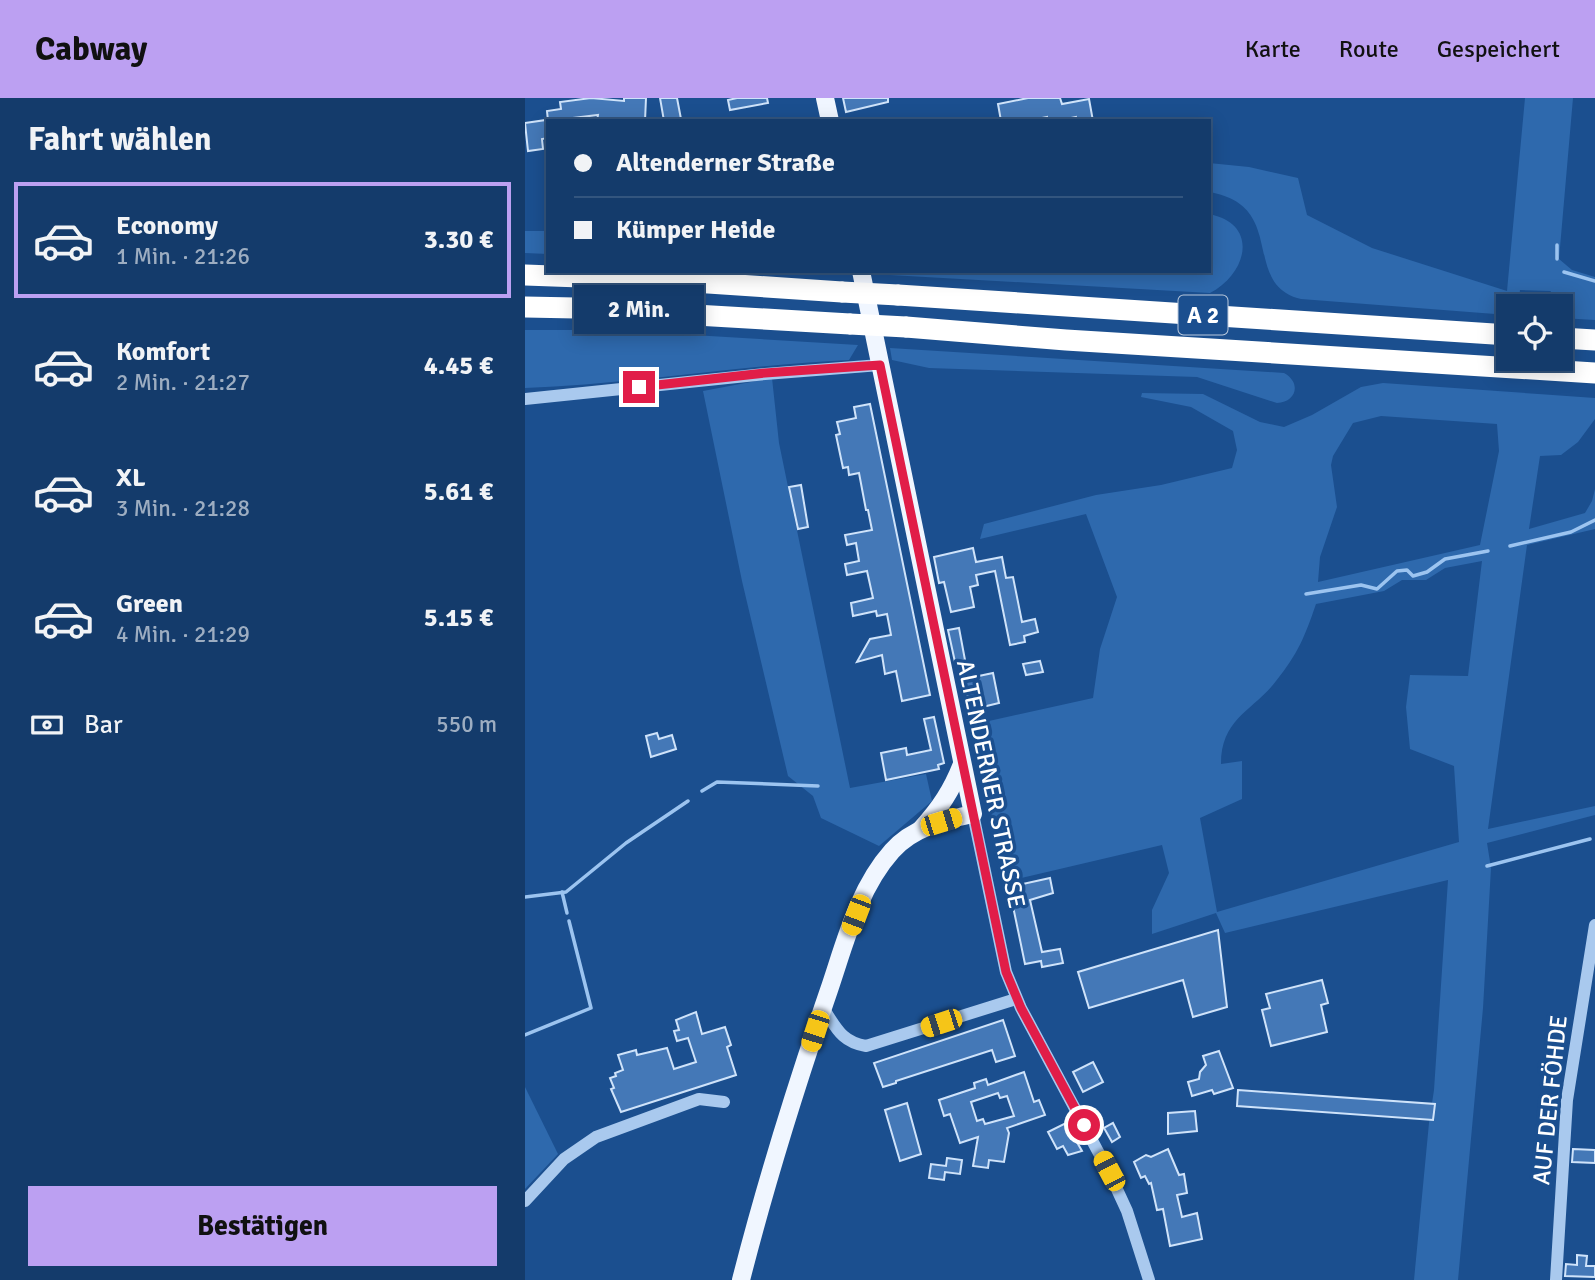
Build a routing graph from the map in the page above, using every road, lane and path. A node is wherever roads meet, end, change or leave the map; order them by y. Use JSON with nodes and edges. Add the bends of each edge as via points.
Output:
{"nodes":[{"id":1,"x":825,"y":98,"type":"edge"},
{"id":2,"x":830,"y":119,"type":"edge"},
{"id":3,"x":861,"y":273,"type":"edge"},
{"id":4,"x":525,"y":275,"type":"edge"},
{"id":5,"x":525,"y":307,"type":"edge"},
{"id":6,"x":1496,"y":334,"type":"edge"},
{"id":7,"x":1573,"y":339,"type":"edge"},
{"id":8,"x":1595,"y":340,"type":"edge"},
{"id":9,"x":880,"y":365,"type":"junction"},
{"id":10,"x":1595,"y":373,"type":"edge"},
{"id":11,"x":525,"y":399,"type":"edge"},
{"id":12,"x":962,"y":764,"type":"junction"},
{"id":13,"x":973,"y":814,"type":"junction"},
{"id":14,"x":920,"y":830,"type":"junction"},
{"id":15,"x":1595,"y":925,"type":"edge"},
{"id":16,"x":1016,"y":999,"type":"junction"},
{"id":17,"x":823,"y":1008,"type":"junction"},
{"id":18,"x":724,"y":1102,"type":"dead end"},
{"id":19,"x":525,"y":1201,"type":"edge"},
{"id":20,"x":741,"y":1280,"type":"edge"},
{"id":21,"x":1149,"y":1280,"type":"edge"},
{"id":22,"x":1556,"y":1280,"type":"edge"}],
"edges":[{"from":1,"to":2,"type":"main road"},
{"from":3,"to":9,"type":"main road","name":"ALTENDERNER STRASSE"},
{"from":4,"to":6,"type":"highway","number":"A 2","bridge":true},
{"from":5,"to":10,"type":"highway","number":"A 2","bridge":true},
{"from":7,"to":8,"type":"highway"},
{"from":9,"to":11,"type":"street"},
{"from":9,"to":12,"type":"main road","name":"ALTENDERNER STRASSE"},
{"from":12,"to":13,"type":"main road","name":"ALTENDERNER STRASSE"},
{"from":12,"to":14,"type":"main road","via":[[940,808]]},
{"from":13,"to":14,"type":"main road"},
{"from":13,"to":16,"type":"street","name":"ALTENDERNER STRASSE","via":[[1003,960]]},
{"from":14,"to":17,"type":"main road","via":[[893,849],[874,874]]},
{"from":15,"to":22,"type":"street","name":"AUF DER FÖHDE","via":[[1567,1100]]},
{"from":16,"to":17,"type":"street","via":[[866,1046],[844,1039]]},
{"from":16,"to":21,"type":"street","name":"ALTENDERNER STRASSE","via":[[1109,1171]]},
{"from":17,"to":20,"type":"main road"},
{"from":18,"to":19,"type":"street","via":[[699,1099],[596,1137],[564,1159]]}]}
